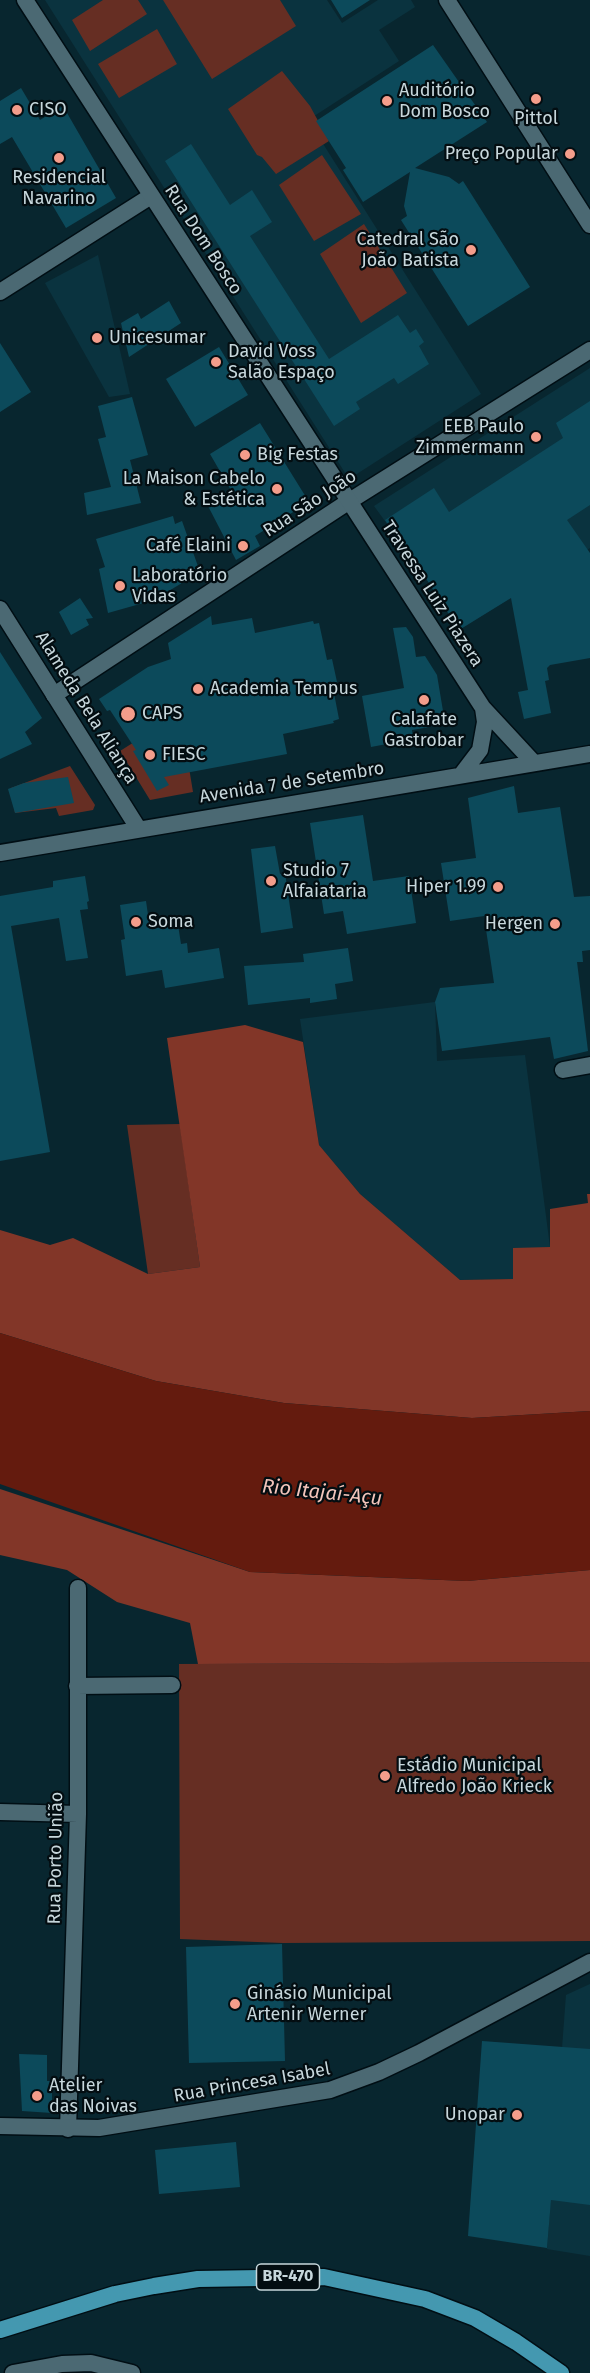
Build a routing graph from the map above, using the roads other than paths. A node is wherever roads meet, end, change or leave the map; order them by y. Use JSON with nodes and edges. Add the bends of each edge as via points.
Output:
{"nodes":[{"id":1,"x":25,"y":0,"type":"edge"},
{"id":2,"x":447,"y":0,"type":"edge"},
{"id":3,"x":151,"y":196,"type":"junction"},
{"id":4,"x":590,"y":225,"type":"edge"},
{"id":5,"x":0,"y":292,"type":"edge"},
{"id":6,"x":590,"y":350,"type":"edge"},
{"id":7,"x":348,"y":502,"type":"junction"},
{"id":8,"x":0,"y":609,"type":"edge"},
{"id":9,"x":54,"y":695,"type":"junction"},
{"id":10,"x":483,"y":708,"type":"junction"},
{"id":11,"x":590,"y":754,"type":"edge"},
{"id":12,"x":534,"y":763,"type":"junction"},
{"id":13,"x":461,"y":775,"type":"junction"},
{"id":14,"x":138,"y":828,"type":"junction"},
{"id":15,"x":0,"y":853,"type":"edge"},
{"id":16,"x":590,"y":1065,"type":"edge"},
{"id":17,"x":563,"y":1070,"type":"dead end"},
{"id":18,"x":78,"y":1588,"type":"dead end"},
{"id":19,"x":172,"y":1685,"type":"dead end"},
{"id":20,"x":77,"y":1686,"type":"junction"},
{"id":21,"x":0,"y":1812,"type":"edge"},
{"id":22,"x":78,"y":1814,"type":"junction"},
{"id":23,"x":590,"y":1962,"type":"edge"},
{"id":24,"x":0,"y":2126,"type":"edge"},
{"id":25,"x":68,"y":2129,"type":"junction"},
{"id":26,"x":0,"y":2330,"type":"edge"},
{"id":27,"x":13,"y":2373,"type":"edge"},
{"id":28,"x":132,"y":2373,"type":"edge"},
{"id":29,"x":561,"y":2373,"type":"edge"}],
"edges":[{"from":1,"to":3,"type":"street","name":"Rua Dom Bosco"},
{"from":2,"to":4,"type":"street"},
{"from":3,"to":5,"type":"street"},
{"from":3,"to":7,"type":"street","name":"Rua Dom Bosco"},
{"from":6,"to":7,"type":"street","name":"Rua São João"},
{"from":7,"to":9,"type":"street","name":"Rua São João"},
{"from":7,"to":10,"type":"street","name":"Travessa Luiz Piazera"},
{"from":8,"to":9,"type":"street","name":"Alameda Bela Aliança"},
{"from":9,"to":14,"type":"street","name":"Alameda Bela Aliança"},
{"from":10,"to":12,"type":"street","name":"Travessa Luiz Piazera"},
{"from":10,"to":13,"type":"street","via":[[485,729],[480,750]]},
{"from":11,"to":12,"type":"street","name":"Avenida 7 de Setembro"},
{"from":12,"to":13,"type":"street","name":"Avenida 7 de Setembro"},
{"from":13,"to":14,"type":"street","name":"Avenida 7 de Setembro"},
{"from":14,"to":15,"type":"street","name":"Avenida 7 de Setembro"},
{"from":16,"to":17,"type":"street"},
{"from":18,"to":20,"type":"street","name":"Rua Porto União"},
{"from":19,"to":20,"type":"street"},
{"from":20,"to":22,"type":"street","name":"Rua Porto União"},
{"from":21,"to":22,"type":"street"},
{"from":22,"to":25,"type":"street","name":"Rua Porto União"},
{"from":23,"to":25,"type":"street","name":"Rua Princesa Isabel","via":[[419,2054],[352,2083],[306,2095],[131,2125]]},
{"from":24,"to":25,"type":"street","name":"Rua Princesa Isabel"},
{"from":26,"to":29,"type":"highway","number":"BR-470","via":[[154,2286],[198,2279],[324,2277],[425,2299],[475,2318]]},
{"from":27,"to":28,"type":"street","via":[[91,2363]]}]}
